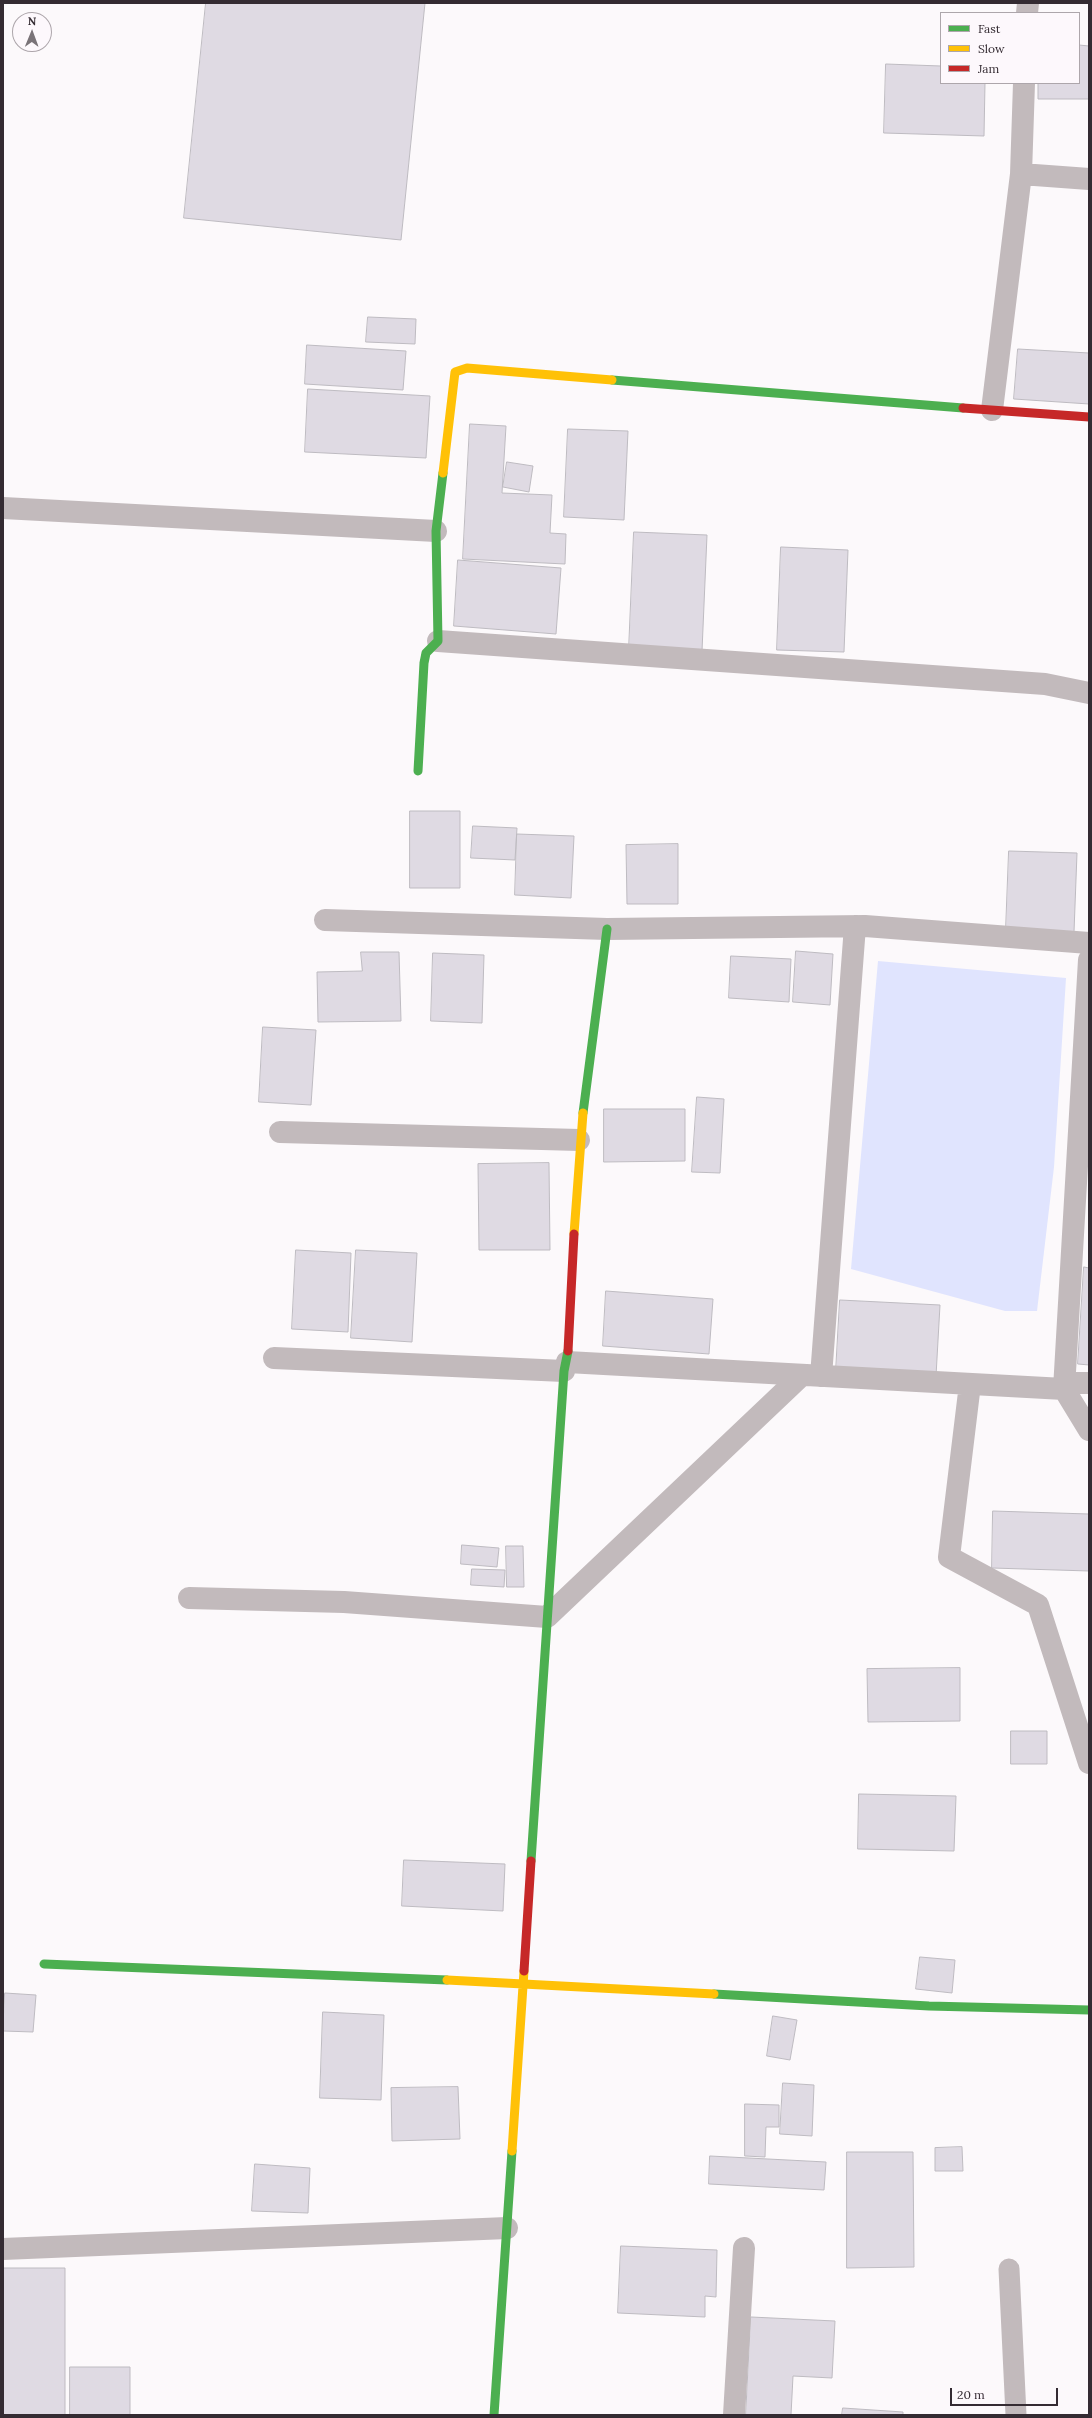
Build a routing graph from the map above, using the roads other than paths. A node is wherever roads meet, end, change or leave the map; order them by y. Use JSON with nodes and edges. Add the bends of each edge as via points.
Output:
{"nodes":[{"id":1,"x":1024,"y":84,"type":"edge"},
{"id":2,"x":1021,"y":174,"type":"junction"},
{"id":3,"x":1089,"y":179,"type":"edge"},
{"id":4,"x":992,"y":410,"type":"junction"},
{"id":5,"x":1089,"y":417,"type":"edge"},
{"id":6,"x":3,"y":508,"type":"edge"},
{"id":7,"x":436,"y":531,"type":"junction"},
{"id":8,"x":438,"y":641,"type":"junction"},
{"id":9,"x":1080,"y":691,"type":"edge"},
{"id":10,"x":1089,"y":706,"type":"edge"},
{"id":11,"x":418,"y":771,"type":"dead end"},
{"id":12,"x":325,"y":920,"type":"dead end"},
{"id":13,"x":855,"y":926,"type":"junction"},
{"id":14,"x":607,"y":929,"type":"junction"},
{"id":15,"x":1089,"y":943,"type":"edge"},
{"id":16,"x":1089,"y":960,"type":"edge"},
{"id":17,"x":280,"y":1132,"type":"dead end"},
{"id":18,"x":580,"y":1140,"type":"junction"},
{"id":19,"x":274,"y":1358,"type":"dead end"},
{"id":20,"x":565,"y":1367,"type":"junction"},
{"id":21,"x":812,"y":1375,"type":"junction"},
{"id":22,"x":1089,"y":1383,"type":"edge"},
{"id":23,"x":970,"y":1384,"type":"junction"},
{"id":24,"x":1065,"y":1386,"type":"junction"},
{"id":25,"x":1089,"y":1430,"type":"edge"},
{"id":26,"x":189,"y":1598,"type":"dead end"},
{"id":27,"x":548,"y":1617,"type":"junction"},
{"id":28,"x":1089,"y":1763,"type":"edge"},
{"id":29,"x":44,"y":1964,"type":"dead end"},
{"id":30,"x":523,"y":1983,"type":"junction"},
{"id":31,"x":1089,"y":2010,"type":"edge"},
{"id":32,"x":507,"y":2228,"type":"junction"},
{"id":33,"x":3,"y":2248,"type":"edge"},
{"id":34,"x":744,"y":2248,"type":"dead end"},
{"id":35,"x":1009,"y":2269,"type":"dead end"},
{"id":36,"x":494,"y":2415,"type":"edge"},
{"id":37,"x":734,"y":2415,"type":"edge"},
{"id":38,"x":1016,"y":2415,"type":"edge"}],
"edges":[{"from":1,"to":2,"type":"street"},
{"from":2,"to":3,"type":"street"},
{"from":2,"to":4,"type":"street"},
{"from":4,"to":5,"type":"street"},
{"from":4,"to":7,"type":"street","via":[[740,392],[467,368],[455,372],[452,381]]},
{"from":6,"to":7,"type":"street"},
{"from":7,"to":8,"type":"street"},
{"from":8,"to":9,"type":"street","via":[[1045,684]]},
{"from":8,"to":11,"type":"street","via":[[426,653],[424,663]]},
{"from":9,"to":10,"type":"street"},
{"from":12,"to":14,"type":"street"},
{"from":13,"to":14,"type":"street"},
{"from":13,"to":15,"type":"street"},
{"from":13,"to":21,"type":"street"},
{"from":14,"to":18,"type":"street"},
{"from":16,"to":24,"type":"street"},
{"from":17,"to":18,"type":"street"},
{"from":18,"to":20,"type":"street"},
{"from":19,"to":20,"type":"street"},
{"from":20,"to":21,"type":"street"},
{"from":20,"to":27,"type":"street"},
{"from":21,"to":23,"type":"street"},
{"from":21,"to":27,"type":"street"},
{"from":22,"to":24,"type":"street"},
{"from":23,"to":24,"type":"street"},
{"from":23,"to":28,"type":"street","via":[[948,1557],[1038,1605]]},
{"from":24,"to":25,"type":"street"},
{"from":26,"to":27,"type":"street","via":[[344,1602]]},
{"from":27,"to":30,"type":"street"},
{"from":29,"to":30,"type":"street"},
{"from":30,"to":31,"type":"street","via":[[929,2006]]},
{"from":30,"to":32,"type":"street"},
{"from":32,"to":33,"type":"street"},
{"from":32,"to":36,"type":"street"},
{"from":34,"to":37,"type":"street"},
{"from":35,"to":38,"type":"lane"}]}
